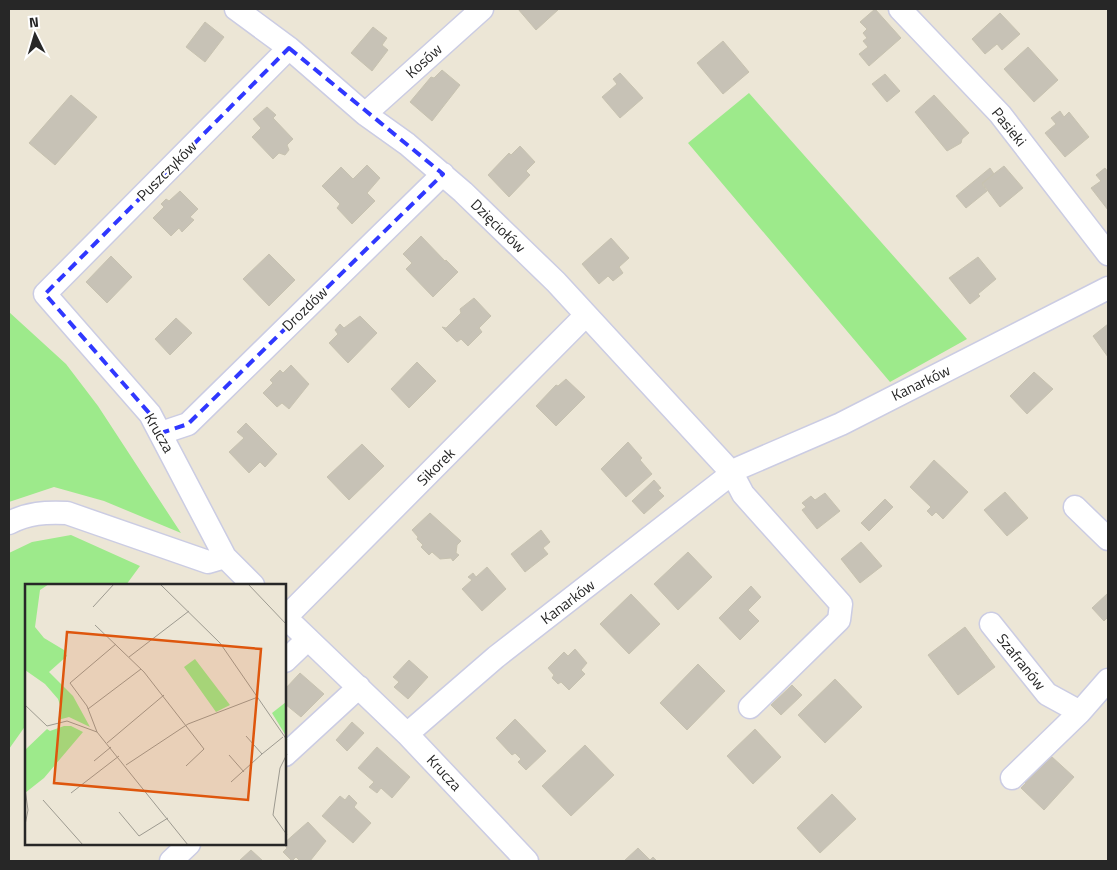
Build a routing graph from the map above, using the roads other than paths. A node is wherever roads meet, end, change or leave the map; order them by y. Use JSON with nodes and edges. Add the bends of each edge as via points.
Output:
{"nodes":[{"id":1,"x":236,"y":9,"type":"edge"},
{"id":2,"x":482,"y":9,"type":"edge"},
{"id":3,"x":900,"y":9,"type":"edge"},
{"id":4,"x":289,"y":48,"type":"junction"},
{"id":5,"x":365,"y":114,"type":"junction"},
{"id":6,"x":443,"y":174,"type":"junction"},
{"id":7,"x":1108,"y":254,"type":"edge"},
{"id":8,"x":1108,"y":288,"type":"edge"},
{"id":9,"x":45,"y":294,"type":"joint"},
{"id":10,"x":586,"y":315,"type":"junction"},
{"id":11,"x":161,"y":432,"type":"junction"},
{"id":12,"x":732,"y":473,"type":"junction"},
{"id":13,"x":1075,"y":507,"type":"dead end"},
{"id":14,"x":9,"y":523,"type":"edge"},
{"id":15,"x":1108,"y":539,"type":"edge"},
{"id":16,"x":225,"y":557,"type":"junction"},
{"id":17,"x":252,"y":584,"type":"edge"},
{"id":18,"x":286,"y":617,"type":"edge"},
{"id":19,"x":286,"y":619,"type":"edge"},
{"id":20,"x":990,"y":624,"type":"dead end"},
{"id":21,"x":308,"y":639,"type":"junction"},
{"id":22,"x":286,"y":660,"type":"edge"},
{"id":23,"x":1108,"y":680,"type":"edge"},
{"id":24,"x":358,"y":687,"type":"junction"},
{"id":25,"x":750,"y":707,"type":"dead end"},
{"id":26,"x":1080,"y":712,"type":"junction"},
{"id":27,"x":407,"y":734,"type":"junction"},
{"id":28,"x":286,"y":754,"type":"edge"},
{"id":29,"x":1012,"y":778,"type":"dead end"},
{"id":30,"x":188,"y":845,"type":"edge"},
{"id":31,"x":170,"y":861,"type":"edge"},
{"id":32,"x":527,"y":861,"type":"edge"}],
"edges":[{"from":1,"to":4,"type":"street","name":"Dzięciołów"},
{"from":2,"to":5,"type":"street","name":"Kosów"},
{"from":3,"to":7,"type":"street","name":"Pasieki","via":[[1000,114]]},
{"from":4,"to":5,"type":"street","name":"Dzięciołów"},
{"from":4,"to":9,"type":"street","name":"Puszczyków"},
{"from":5,"to":6,"type":"street","name":"Dzięciołów"},
{"from":6,"to":10,"type":"street","name":"Dzięciołów"},
{"from":6,"to":11,"type":"street","name":"Drozdów","via":[[188,424]]},
{"from":8,"to":12,"type":"street","name":"Kanarków","via":[[841,424]]},
{"from":9,"to":11,"type":"street","name":"Krucza","via":[[150,414]]},
{"from":10,"to":12,"type":"street","name":"Dzięciołów"},
{"from":10,"to":18,"type":"street","name":"Sikorek"},
{"from":11,"to":16,"type":"street","name":"Krucza"},
{"from":12,"to":25,"type":"street","via":[[743,494],[841,604],[838,620]]},
{"from":12,"to":27,"type":"street","name":"Kanarków","via":[[496,656]]},
{"from":13,"to":15,"type":"street"},
{"from":14,"to":16,"type":"street","via":[[37,513],[66,513],[208,562]]},
{"from":16,"to":17,"type":"street","name":"Krucza"},
{"from":19,"to":21,"type":"street","name":"Krucza"},
{"from":20,"to":26,"type":"street","name":"Szafranów","via":[[1047,694]]},
{"from":21,"to":22,"type":"street"},
{"from":21,"to":24,"type":"street","name":"Krucza"},
{"from":23,"to":26,"type":"street"},
{"from":24,"to":27,"type":"street","name":"Krucza"},
{"from":24,"to":28,"type":"street"},
{"from":26,"to":29,"type":"street"},
{"from":27,"to":32,"type":"street","name":"Krucza"},
{"from":30,"to":31,"type":"street"}]}
